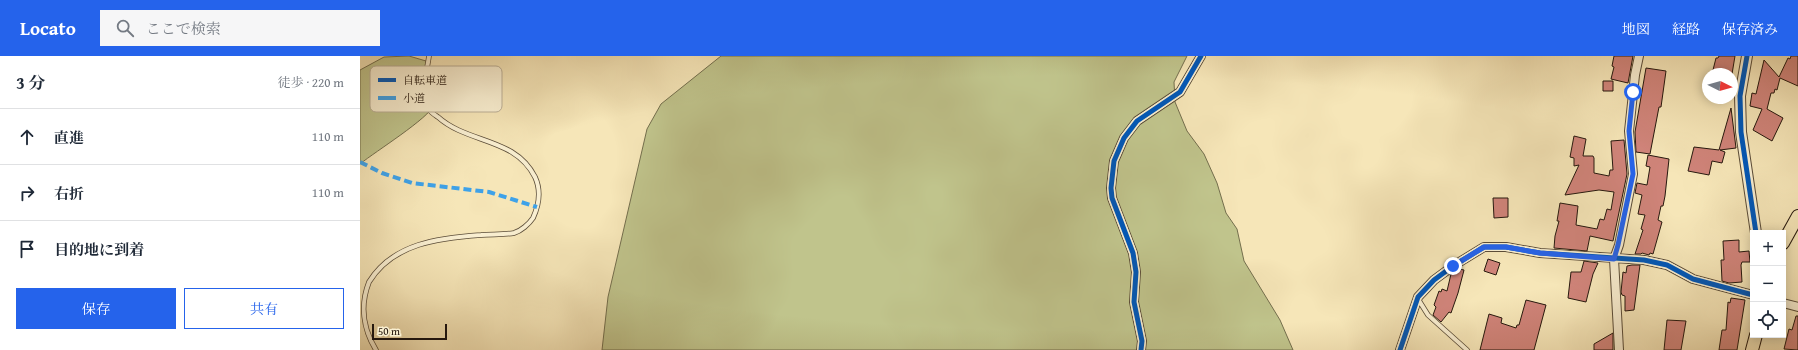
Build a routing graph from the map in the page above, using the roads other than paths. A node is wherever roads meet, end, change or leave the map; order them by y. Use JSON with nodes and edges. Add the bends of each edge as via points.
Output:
{"nodes":[{"id":1,"x":429,"y":56,"type":"edge"},
{"id":2,"x":1201,"y":56,"type":"edge"},
{"id":3,"x":1639,"y":56,"type":"edge"},
{"id":4,"x":1747,"y":56,"type":"edge"},
{"id":5,"x":428,"y":66,"type":"edge"},
{"id":6,"x":431,"y":112,"type":"edge"},
{"id":7,"x":1798,"y":216,"type":"edge"},
{"id":8,"x":1756,"y":230,"type":"edge"},
{"id":9,"x":1786,"y":238,"type":"edge"},
{"id":10,"x":1614,"y":259,"type":"junction"},
{"id":11,"x":1750,"y":294,"type":"edge"},
{"id":12,"x":1418,"y":297,"type":"junction"},
{"id":13,"x":1786,"y":304,"type":"edge"},
{"id":14,"x":1798,"y":307,"type":"edge"},
{"id":15,"x":1755,"y":338,"type":"edge"},
{"id":16,"x":376,"y":350,"type":"edge"},
{"id":17,"x":1141,"y":350,"type":"edge"},
{"id":18,"x":1400,"y":350,"type":"edge"},
{"id":19,"x":1467,"y":350,"type":"edge"},
{"id":20,"x":1619,"y":350,"type":"edge"},
{"id":21,"x":1752,"y":350,"type":"edge"}],
"edges":[{"from":1,"to":5,"type":"lane"},
{"from":2,"to":17,"type":"street","via":[[1180,92],[1137,121],[1124,138],[1114,161],[1112,198],[1133,253],[1136,272],[1134,302],[1142,342]]},
{"from":3,"to":10,"type":"street","via":[[1629,131],[1633,174]]},
{"from":4,"to":8,"type":"street","via":[[1740,96],[1741,132]]},
{"from":6,"to":16,"type":"lane","via":[[446,124],[510,149],[521,158],[530,167],[537,182],[537,207],[532,220],[515,233],[460,236],[428,241],[390,258],[374,274],[365,289],[362,306],[364,326]]},
{"from":7,"to":9,"type":"main road"},
{"from":10,"to":11,"type":"street","via":[[1644,260],[1667,265],[1693,279]]},
{"from":10,"to":12,"type":"street","via":[[1540,253],[1506,247],[1484,247],[1434,280]]},
{"from":10,"to":20,"type":"street"},
{"from":12,"to":18,"type":"street"},
{"from":12,"to":19,"type":"lane","via":[[1428,315]]},
{"from":13,"to":14,"type":"street"},
{"from":15,"to":21,"type":"main road"}]}
